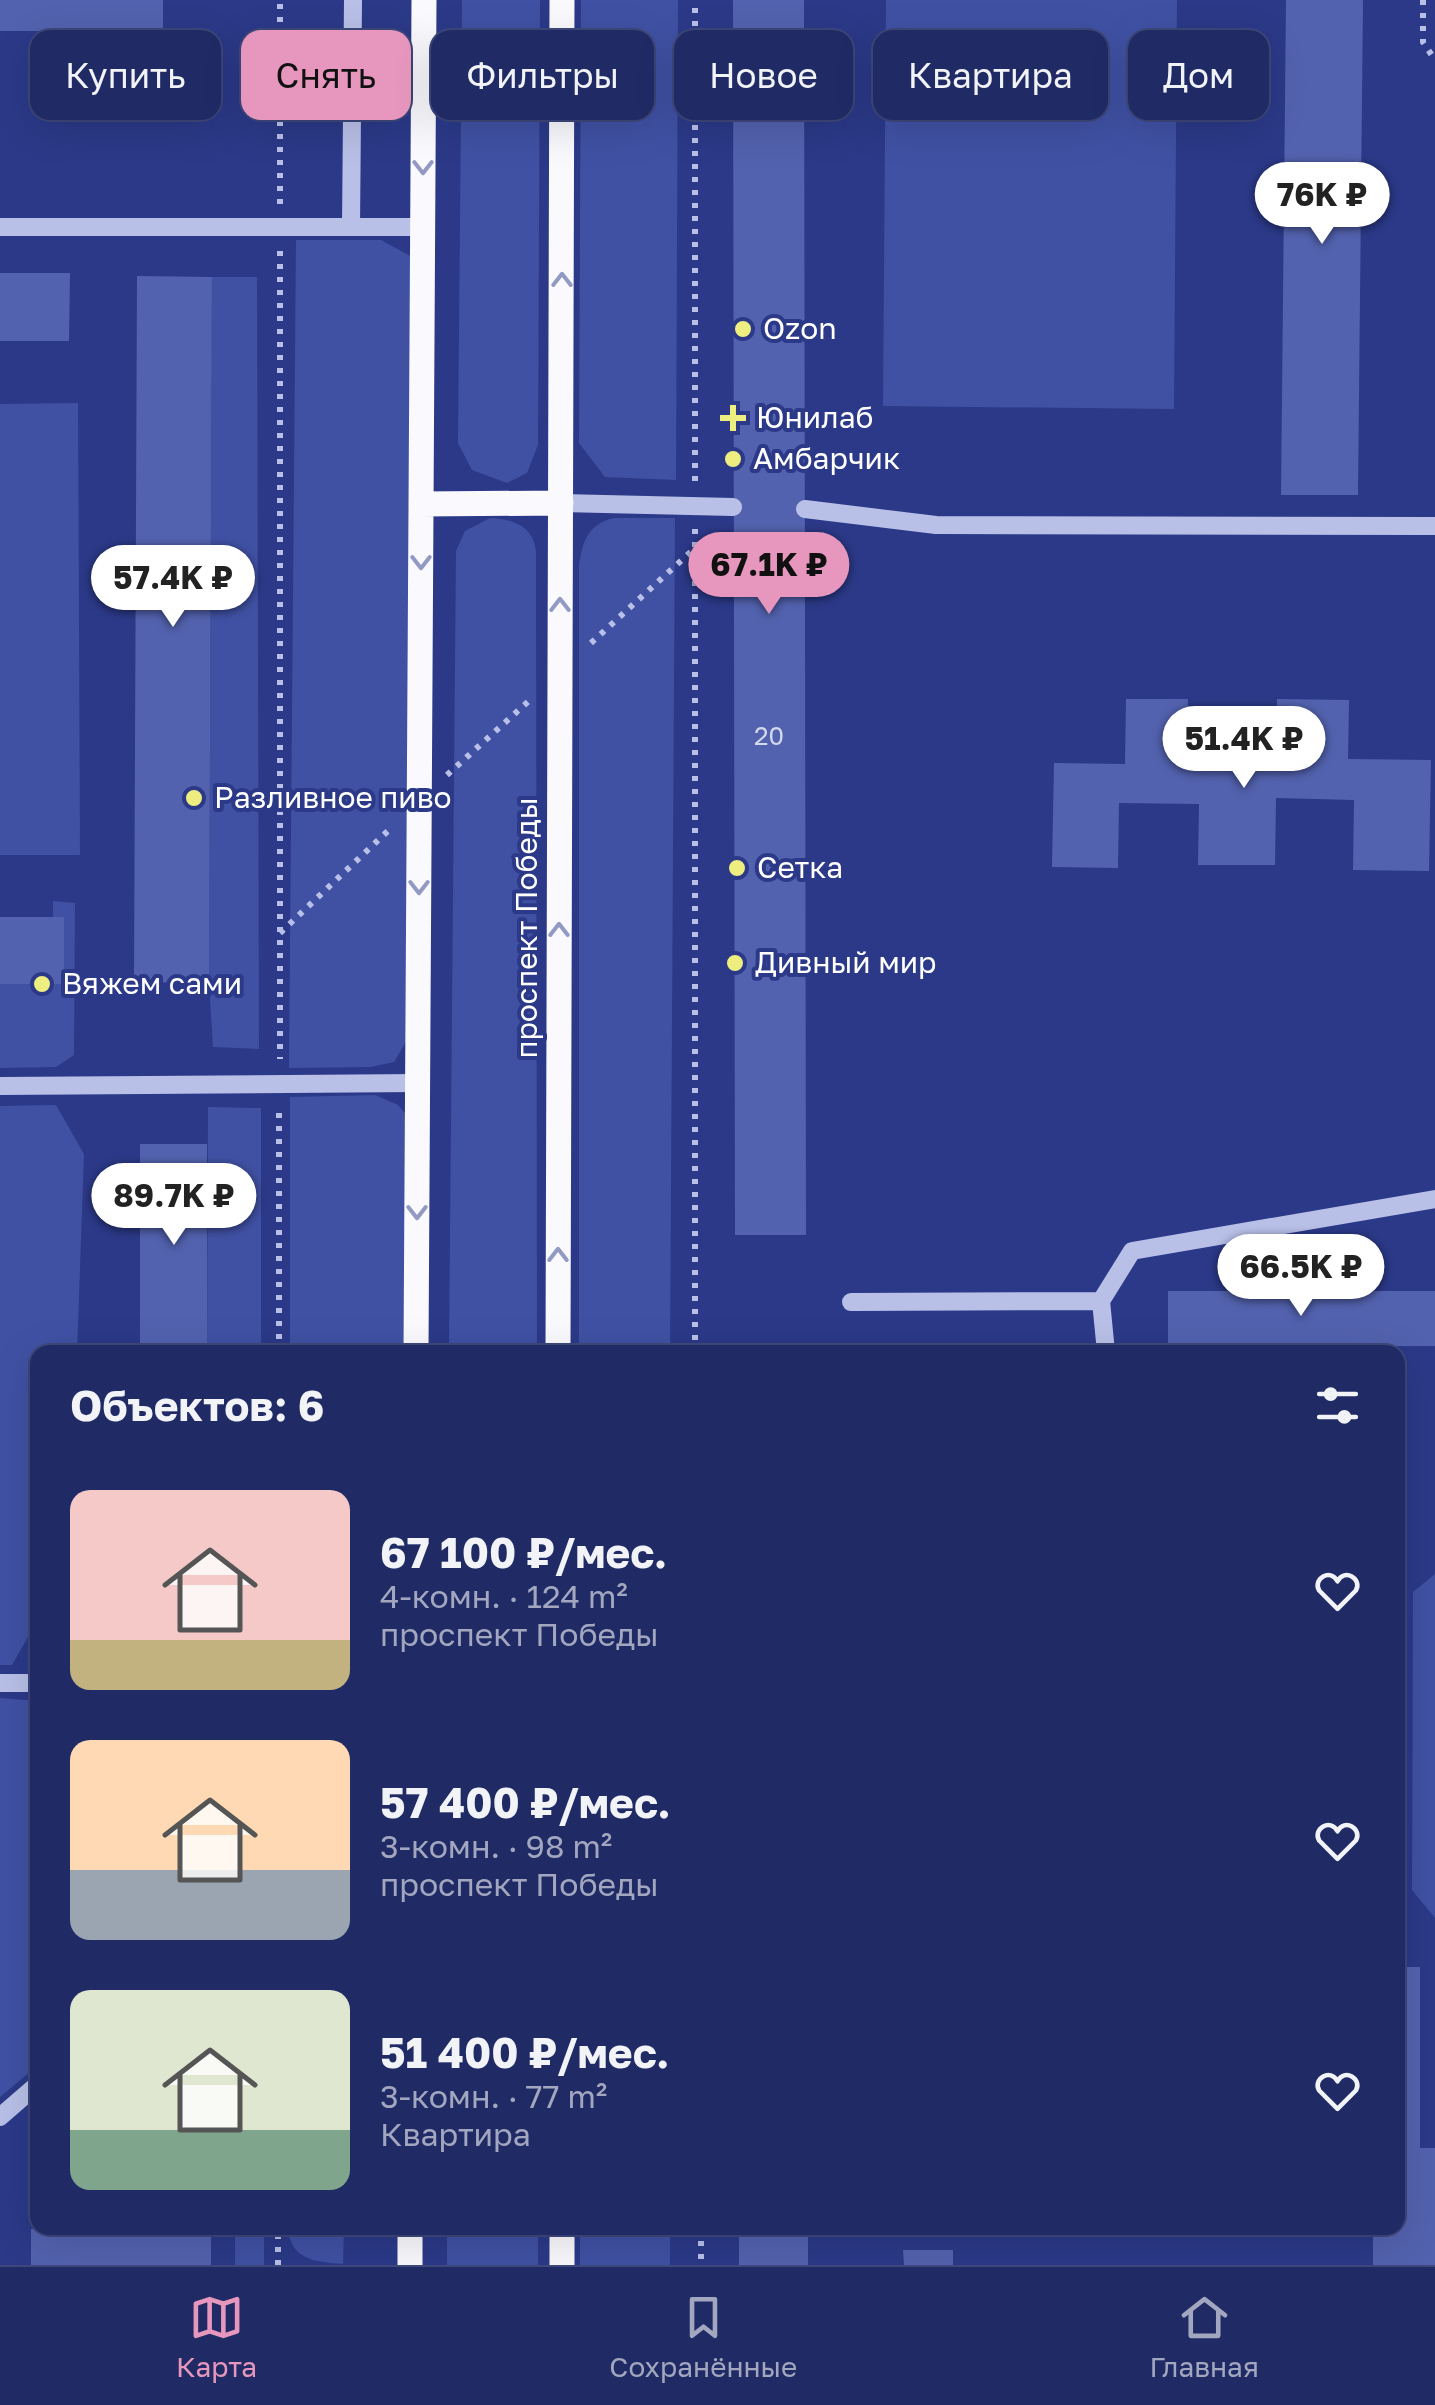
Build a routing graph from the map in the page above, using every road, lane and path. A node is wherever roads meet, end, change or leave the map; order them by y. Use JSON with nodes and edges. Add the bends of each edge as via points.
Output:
{"nodes":[{"id":1,"x":280,"y":0,"type":"edge"},
{"id":2,"x":353,"y":0,"type":"edge"},
{"id":3,"x":424,"y":0,"type":"edge"},
{"id":4,"x":562,"y":0,"type":"edge"},
{"id":5,"x":696,"y":0,"type":"edge"},
{"id":6,"x":1422,"y":0,"type":"edge"},
{"id":7,"x":1435,"y":60,"type":"edge"},
{"id":8,"x":0,"y":227,"type":"edge"},
{"id":9,"x":280,"y":227,"type":"junction"},
{"id":10,"x":351,"y":227,"type":"junction"},
{"id":11,"x":423,"y":227,"type":"junction"},
{"id":12,"x":561,"y":503,"type":"junction"},
{"id":13,"x":421,"y":504,"type":"junction"},
{"id":14,"x":695,"y":506,"type":"junction"},
{"id":15,"x":733,"y":507,"type":"dead end"},
{"id":16,"x":805,"y":509,"type":"dead end"},
{"id":17,"x":1435,"y":526,"type":"edge"},
{"id":18,"x":695,"y":548,"type":"junction"},
{"id":19,"x":560,"y":672,"type":"junction"},
{"id":20,"x":419,"y":801,"type":"junction"},
{"id":21,"x":279,"y":934,"type":"junction"},
{"id":22,"x":418,"y":1082,"type":"junction"},
{"id":23,"x":279,"y":1084,"type":"junction"},
{"id":24,"x":0,"y":1086,"type":"edge"},
{"id":25,"x":1435,"y":1199,"type":"edge"},
{"id":26,"x":1101,"y":1300,"type":"junction"},
{"id":27,"x":851,"y":1302,"type":"dead end"},
{"id":28,"x":279,"y":1345,"type":"edge"},
{"id":29,"x":416,"y":1345,"type":"edge"},
{"id":30,"x":558,"y":1345,"type":"edge"},
{"id":31,"x":695,"y":1345,"type":"edge"},
{"id":32,"x":1105,"y":1345,"type":"edge"},
{"id":33,"x":0,"y":1683,"type":"edge"},
{"id":34,"x":30,"y":1684,"type":"edge"},
{"id":35,"x":30,"y":2091,"type":"edge"},
{"id":36,"x":0,"y":2117,"type":"edge"},
{"id":37,"x":278,"y":2235,"type":"edge"},
{"id":38,"x":410,"y":2235,"type":"edge"},
{"id":39,"x":562,"y":2235,"type":"edge"},
{"id":40,"x":700,"y":2235,"type":"edge"},
{"id":41,"x":278,"y":2265,"type":"edge"},
{"id":42,"x":410,"y":2265,"type":"edge"},
{"id":43,"x":562,"y":2265,"type":"edge"},
{"id":44,"x":701,"y":2265,"type":"edge"}],
"edges":[{"from":1,"to":9,"type":"path"},
{"from":2,"to":10,"type":"lane"},
{"from":3,"to":11,"type":"main road","one_way":true},
{"from":12,"to":4,"type":"main road","name":"проспект Победы","one_way":true},
{"from":5,"to":14,"type":"path"},
{"from":6,"to":7,"type":"path","via":[[1423,42]]},
{"from":8,"to":9,"type":"lane"},
{"from":9,"to":10,"type":"lane"},
{"from":9,"to":21,"type":"path"},
{"from":10,"to":11,"type":"lane"},
{"from":11,"to":13,"type":"main road"},
{"from":12,"to":13,"type":"main road"},
{"from":12,"to":14,"type":"lane"},
{"from":19,"to":12,"type":"main road","name":"проспект Победы","one_way":true},
{"from":13,"to":20,"type":"main road","one_way":true},
{"from":14,"to":15,"type":"lane"},
{"from":14,"to":18,"type":"path"},
{"from":16,"to":17,"type":"lane","via":[[936,525]]},
{"from":18,"to":19,"type":"path"},
{"from":18,"to":31,"type":"path"},
{"from":19,"to":20,"type":"path"},
{"from":30,"to":19,"type":"main road","name":"проспект Победы","one_way":true},
{"from":20,"to":21,"type":"path"},
{"from":20,"to":22,"type":"main road","one_way":true},
{"from":21,"to":23,"type":"path"},
{"from":22,"to":23,"type":"lane"},
{"from":22,"to":29,"type":"main road","one_way":true},
{"from":23,"to":24,"type":"lane"},
{"from":23,"to":28,"type":"path"},
{"from":25,"to":26,"type":"lane","via":[[1132,1251]]},
{"from":26,"to":27,"type":"lane"},
{"from":26,"to":32,"type":"lane"},
{"from":33,"to":34,"type":"lane"},
{"from":35,"to":36,"type":"lane"},
{"from":37,"to":41,"type":"path"},
{"from":38,"to":42,"type":"main road"},
{"from":39,"to":43,"type":"main road"},
{"from":40,"to":44,"type":"path"}]}
